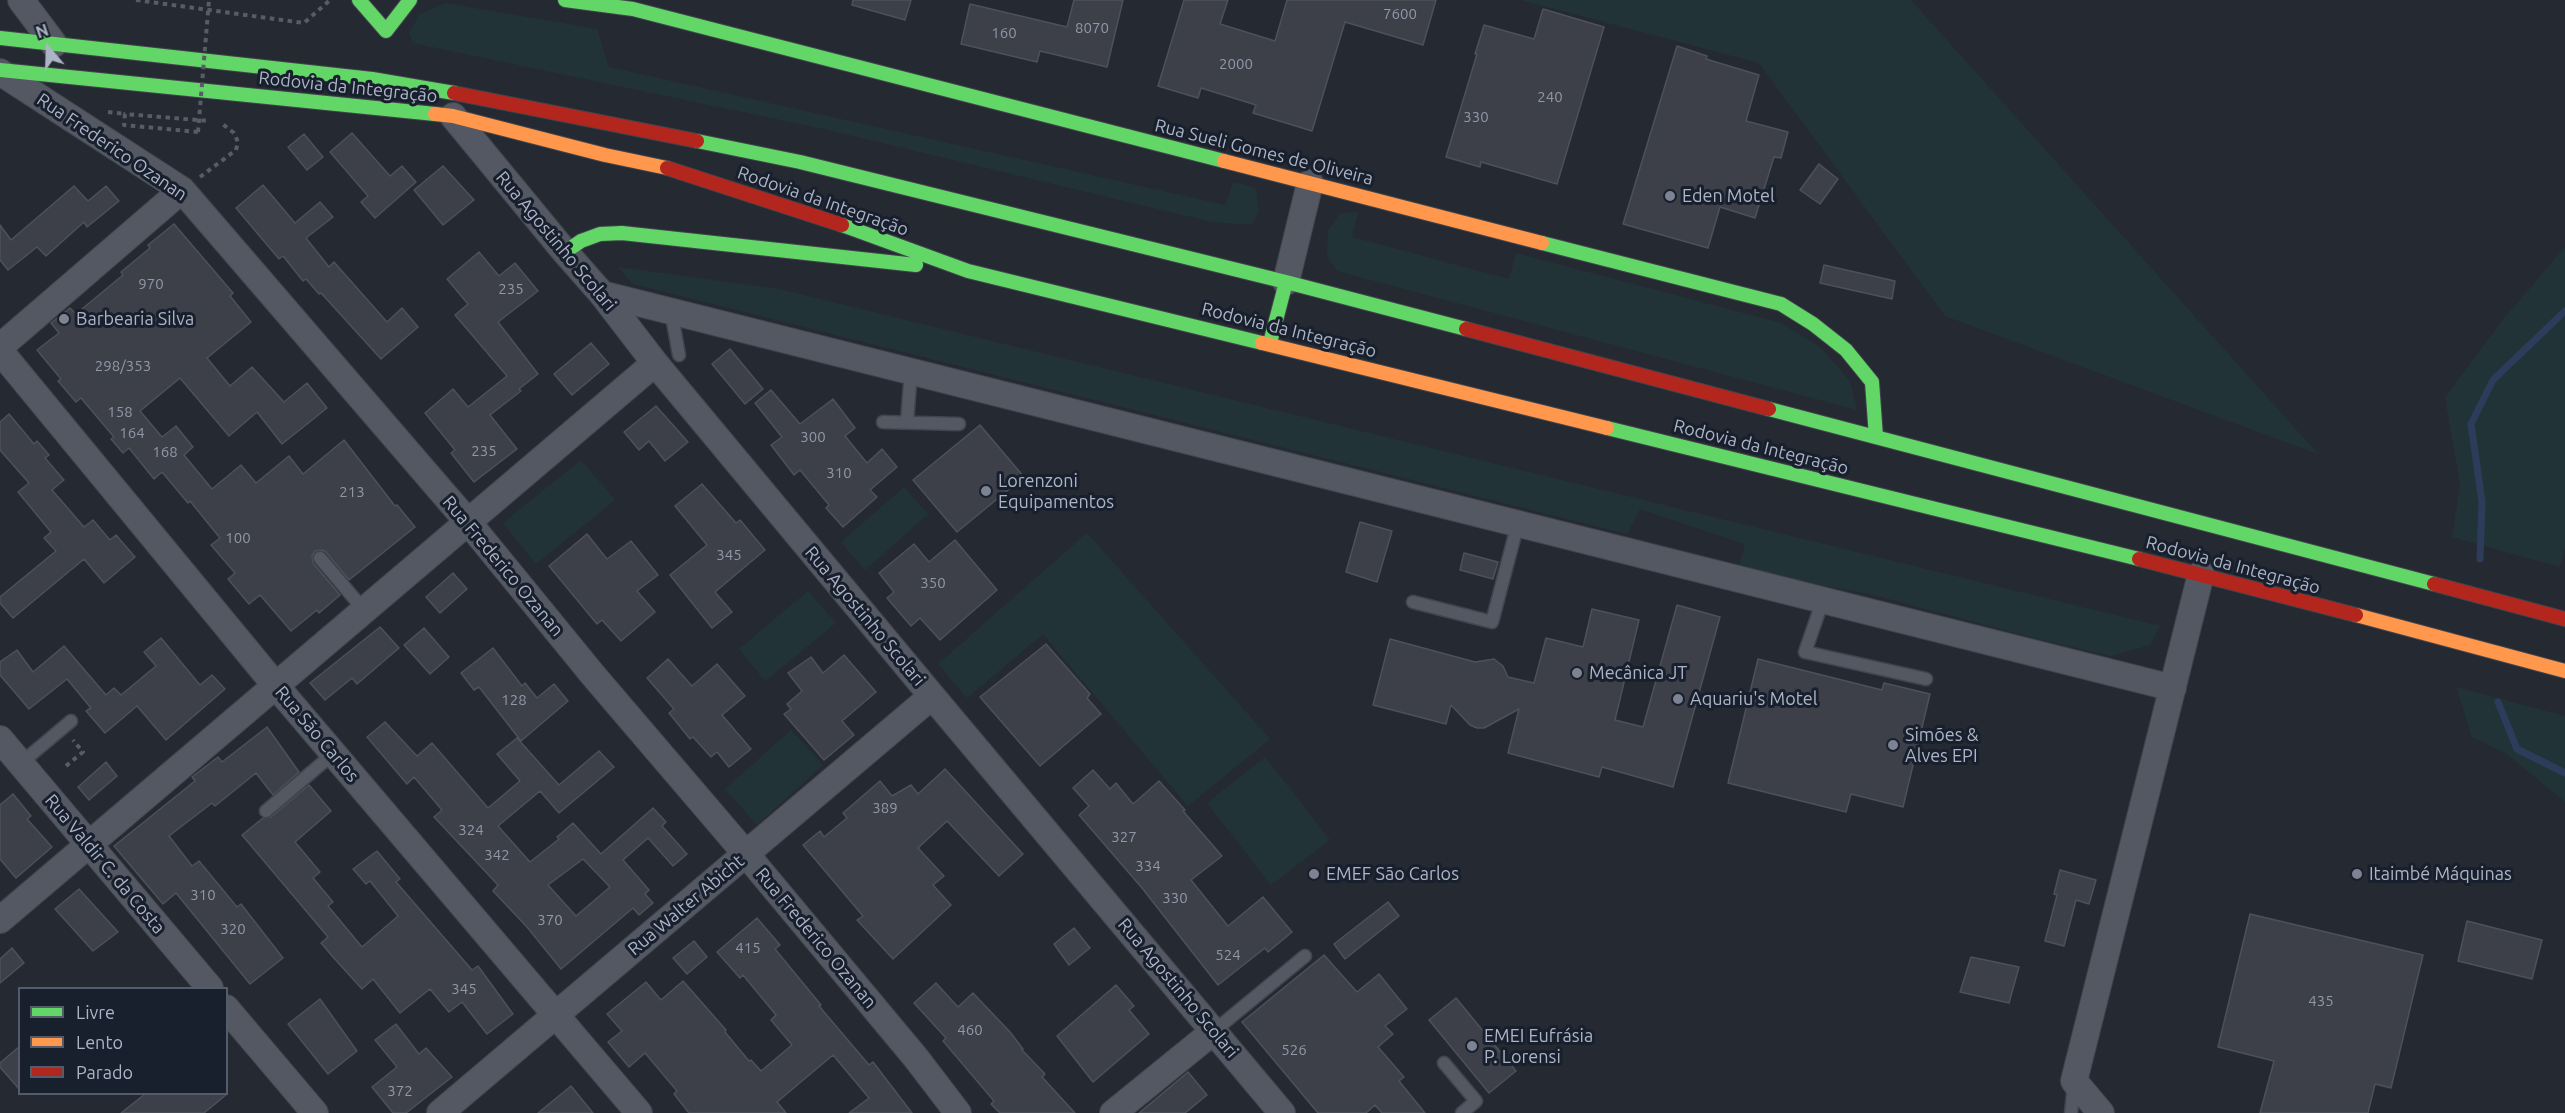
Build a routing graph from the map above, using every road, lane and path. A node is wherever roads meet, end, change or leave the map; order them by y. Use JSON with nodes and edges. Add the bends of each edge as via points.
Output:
{"nodes":[{"id":1,"x":21,"y":0,"type":"edge"},
{"id":2,"x":129,"y":0,"type":"edge"},
{"id":3,"x":136,"y":0,"type":"edge"},
{"id":4,"x":209,"y":0,"type":"edge"},
{"id":5,"x":330,"y":0,"type":"edge"},
{"id":6,"x":359,"y":0,"type":"edge"},
{"id":7,"x":410,"y":0,"type":"edge"},
{"id":8,"x":565,"y":0,"type":"edge"},
{"id":9,"x":0,"y":38,"type":"edge"},
{"id":10,"x":54,"y":44,"type":"junction"},
{"id":11,"x":0,"y":71,"type":"edge"},
{"id":12,"x":98,"y":111,"type":"dead end"},
{"id":13,"x":125,"y":114,"type":"junction"},
{"id":14,"x":453,"y":116,"type":"junction"},
{"id":15,"x":1310,"y":183,"type":"junction"},
{"id":16,"x":182,"y":190,"type":"junction"},
{"id":17,"x":565,"y":252,"type":"junction"},
{"id":18,"x":968,"y":271,"type":"junction"},
{"id":19,"x":1286,"y":282,"type":"junction"},
{"id":20,"x":602,"y":294,"type":"junction"},
{"id":21,"x":671,"y":310,"type":"junction"},
{"id":22,"x":1270,"y":344,"type":"junction"},
{"id":23,"x":0,"y":349,"type":"edge"},
{"id":24,"x":667,"y":359,"type":"junction"},
{"id":25,"x":910,"y":371,"type":"junction"},
{"id":26,"x":883,"y":422,"type":"dead end"},
{"id":27,"x":907,"y":422,"type":"junction"},
{"id":28,"x":959,"y":424,"type":"dead end"},
{"id":29,"x":1876,"y":437,"type":"junction"},
{"id":30,"x":468,"y":522,"type":"junction"},
{"id":31,"x":1518,"y":523,"type":"junction"},
{"id":32,"x":320,"y":558,"type":"dead end"},
{"id":33,"x":2202,"y":570,"type":"junction"},
{"id":34,"x":1823,"y":600,"type":"junction"},
{"id":35,"x":1413,"y":602,"type":"dead end"},
{"id":36,"x":364,"y":610,"type":"junction"},
{"id":37,"x":2565,"y":619,"type":"edge"},
{"id":38,"x":2565,"y":671,"type":"edge"},
{"id":39,"x":1926,"y":679,"type":"dead end"},
{"id":40,"x":276,"y":686,"type":"junction"},
{"id":41,"x":2173,"y":688,"type":"junction"},
{"id":42,"x":932,"y":696,"type":"junction"},
{"id":43,"x":67,"y":725,"type":"joint"},
{"id":44,"x":0,"y":739,"type":"edge"},
{"id":45,"x":334,"y":753,"type":"junction"},
{"id":46,"x":21,"y":763,"type":"junction"},
{"id":47,"x":66,"y":766,"type":"dead end"},
{"id":48,"x":267,"y":811,"type":"dead end"},
{"id":49,"x":88,"y":845,"type":"junction"},
{"id":50,"x":746,"y":854,"type":"junction"},
{"id":51,"x":0,"y":920,"type":"edge"},
{"id":52,"x":1305,"y":956,"type":"dead end"},
{"id":53,"x":209,"y":987,"type":"edge"},
{"id":54,"x":228,"y":1010,"type":"edge"},
{"id":55,"x":556,"y":1015,"type":"junction"},
{"id":56,"x":1214,"y":1031,"type":"junction"},
{"id":57,"x":1444,"y":1063,"type":"dead end"},
{"id":58,"x":2074,"y":1081,"type":"junction"},
{"id":59,"x":315,"y":1113,"type":"edge"},
{"id":60,"x":440,"y":1113,"type":"edge"},
{"id":61,"x":639,"y":1113,"type":"edge"},
{"id":62,"x":958,"y":1113,"type":"edge"},
{"id":63,"x":1113,"y":1113,"type":"edge"},
{"id":64,"x":1282,"y":1113,"type":"edge"},
{"id":65,"x":1462,"y":1113,"type":"edge"},
{"id":66,"x":2071,"y":1113,"type":"edge"},
{"id":67,"x":2101,"y":1113,"type":"edge"}],
"edges":[{"from":1,"to":10,"type":"street"},
{"from":2,"to":3,"type":"path"},
{"from":3,"to":5,"type":"path","via":[[304,23]]},
{"from":4,"to":13,"type":"path","bridge":true,"via":[[198,132],[124,125]]},
{"from":6,"to":7,"type":"main road","via":[[386,31]]},
{"from":8,"to":15,"type":"main road","name":"Rua Sueli Gomes de Oliveira","via":[[633,9]]},
{"from":9,"to":10,"type":"main road","name":"Rodovia da Integração"},
{"from":10,"to":19,"type":"main road","name":"Rodovia da Integração","via":[[372,79],[513,103],[800,162]]},
{"from":11,"to":14,"type":"main road","name":"Rodovia da Integração"},
{"from":11,"to":16,"type":"street","name":"Rua Frederico Ozanan"},
{"from":12,"to":13,"type":"path"},
{"from":13,"to":16,"type":"path","via":[[222,122],[234,133],[236,150]]},
{"from":14,"to":17,"type":"street","name":"Rua Agostinho Scolari"},
{"from":14,"to":18,"type":"main road","name":"Rodovia da Integração","via":[[669,168],[811,213]]},
{"from":15,"to":19,"type":"street"},
{"from":15,"to":29,"type":"main road","name":"Rua Sueli Gomes de Oliveira","via":[[1780,304],[1814,324],[1846,350],[1872,382]]},
{"from":16,"to":23,"type":"street"},
{"from":16,"to":30,"type":"street","name":"Rua Frederico Ozanan"},
{"from":17,"to":18,"type":"main road","via":[[600,234],[622,233]]},
{"from":17,"to":20,"type":"street","name":"Rua Agostinho Scolari"},
{"from":18,"to":22,"type":"main road","name":"Rodovia da Integração"},
{"from":19,"to":22,"type":"main road"},
{"from":19,"to":29,"type":"main road","name":"Rodovia da Integração"},
{"from":20,"to":21,"type":"street"},
{"from":20,"to":24,"type":"street","name":"Rua Agostinho Scolari"},
{"from":21,"to":24,"type":"lane"},
{"from":21,"to":25,"type":"street"},
{"from":22,"to":33,"type":"main road","name":"Rodovia da Integração"},
{"from":23,"to":40,"type":"street","name":"Rua São Carlos"},
{"from":24,"to":30,"type":"street"},
{"from":24,"to":42,"type":"street","name":"Rua Agostinho Scolari"},
{"from":25,"to":27,"type":"lane"},
{"from":25,"to":31,"type":"street"},
{"from":26,"to":27,"type":"lane"},
{"from":27,"to":28,"type":"lane"},
{"from":29,"to":37,"type":"main road","name":"Rodovia da Integração","via":[[2212,532]]},
{"from":30,"to":36,"type":"street"},
{"from":30,"to":50,"type":"street","name":"Rua Frederico Ozanan"},
{"from":31,"to":34,"type":"street"},
{"from":31,"to":35,"type":"lane","via":[[1492,622]]},
{"from":32,"to":36,"type":"lane"},
{"from":33,"to":38,"type":"main road","name":"Rodovia da Integração"},
{"from":33,"to":41,"type":"street"},
{"from":34,"to":39,"type":"lane","via":[[1805,652]]},
{"from":34,"to":41,"type":"street"},
{"from":36,"to":40,"type":"street"},
{"from":40,"to":45,"type":"street","name":"Rua São Carlos"},
{"from":40,"to":49,"type":"street"},
{"from":41,"to":58,"type":"street"},
{"from":42,"to":50,"type":"street","name":"Rua Walter Abicht"},
{"from":42,"to":56,"type":"street","name":"Rua Agostinho Scolari"},
{"from":43,"to":46,"type":"lane"},
{"from":43,"to":47,"type":"path","via":[[83,752]]},
{"from":44,"to":46,"type":"street","name":"Rua Valdir C. da Costa"},
{"from":45,"to":48,"type":"lane"},
{"from":45,"to":55,"type":"street","name":"Rua São Carlos"},
{"from":46,"to":49,"type":"street","name":"Rua Valdir C. da Costa"},
{"from":49,"to":51,"type":"street"},
{"from":49,"to":53,"type":"street","name":"Rua Valdir C. da Costa"},
{"from":50,"to":55,"type":"street","name":"Rua Walter Abicht"},
{"from":50,"to":62,"type":"street","name":"Rua Frederico Ozanan"},
{"from":52,"to":56,"type":"lane"},
{"from":54,"to":59,"type":"street"},
{"from":55,"to":60,"type":"street","name":"Rua Walter Abicht"},
{"from":55,"to":61,"type":"street","name":"Rua São Carlos"},
{"from":56,"to":63,"type":"street"},
{"from":56,"to":64,"type":"street","name":"Rua Agostinho Scolari"},
{"from":57,"to":65,"type":"lane","via":[[1476,1101]]},
{"from":58,"to":66,"type":"lane"},
{"from":58,"to":67,"type":"street"}]}
